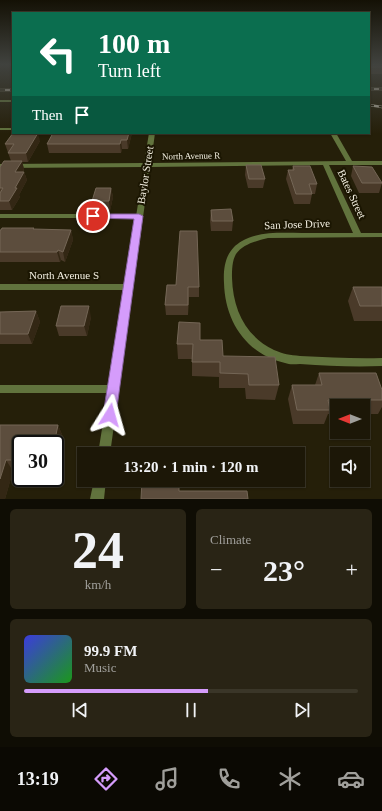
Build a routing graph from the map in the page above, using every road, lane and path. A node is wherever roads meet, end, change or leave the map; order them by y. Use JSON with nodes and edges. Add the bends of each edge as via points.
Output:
{"nodes":[{"id":1,"x":0,"y":101,"type":"edge"},
{"id":2,"x":12,"y":101,"type":"edge"},
{"id":3,"x":0,"y":129,"type":"edge"},
{"id":4,"x":12,"y":129,"type":"edge"},
{"id":5,"x":152,"y":134,"type":"edge"},
{"id":6,"x":334,"y":134,"type":"edge"},
{"id":7,"x":325,"y":163,"type":"junction"},
{"id":8,"x":350,"y":163,"type":"junction"},
{"id":9,"x":382,"y":163,"type":"edge"},
{"id":10,"x":146,"y":165,"type":"junction"},
{"id":11,"x":0,"y":166,"type":"edge"},
{"id":12,"x":0,"y":216,"type":"edge"},
{"id":13,"x":139,"y":216,"type":"junction"},
{"id":14,"x":358,"y":235,"type":"junction"},
{"id":15,"x":382,"y":235,"type":"edge"},
{"id":16,"x":0,"y":287,"type":"edge"},
{"id":17,"x":129,"y":287,"type":"junction"},
{"id":18,"x":382,"y":362,"type":"edge"},
{"id":19,"x":0,"y":389,"type":"edge"},
{"id":20,"x":113,"y":390,"type":"junction"},
{"id":21,"x":105,"y":447,"type":"edge"},
{"id":22,"x":99,"y":487,"type":"edge"},
{"id":23,"x":97,"y":499,"type":"edge"}],
"edges":[{"from":1,"to":2,"type":"street"},
{"from":3,"to":4,"type":"lane"},
{"from":5,"to":10,"type":"street","name":"Baylor Street"},
{"from":6,"to":8,"type":"street","name":"Bates Street"},
{"from":7,"to":8,"type":"street","name":"North Avenue R"},
{"from":7,"to":10,"type":"street","name":"North Avenue R"},
{"from":7,"to":14,"type":"street","name":"Bates Street"},
{"from":8,"to":9,"type":"street","name":"North Avenue R"},
{"from":10,"to":11,"type":"street","name":"North Avenue R"},
{"from":10,"to":13,"type":"street","name":"Baylor Street"},
{"from":12,"to":13,"type":"lane"},
{"from":13,"to":17,"type":"street","name":"Baylor Street"},
{"from":14,"to":15,"type":"street","name":"San Jose Drive"},
{"from":14,"to":18,"type":"street","name":"San Jose Drive","via":[[268,236],[249,240],[234,252],[228,265],[228,292],[233,316],[240,328],[258,345],[283,358],[312,362]]},
{"from":16,"to":17,"type":"street","name":"North Avenue S"},
{"from":17,"to":20,"type":"street","name":"Baylor Street"},
{"from":19,"to":20,"type":"lane"},
{"from":20,"to":21,"type":"street","name":"Baylor Street"},
{"from":22,"to":23,"type":"street"}]}
